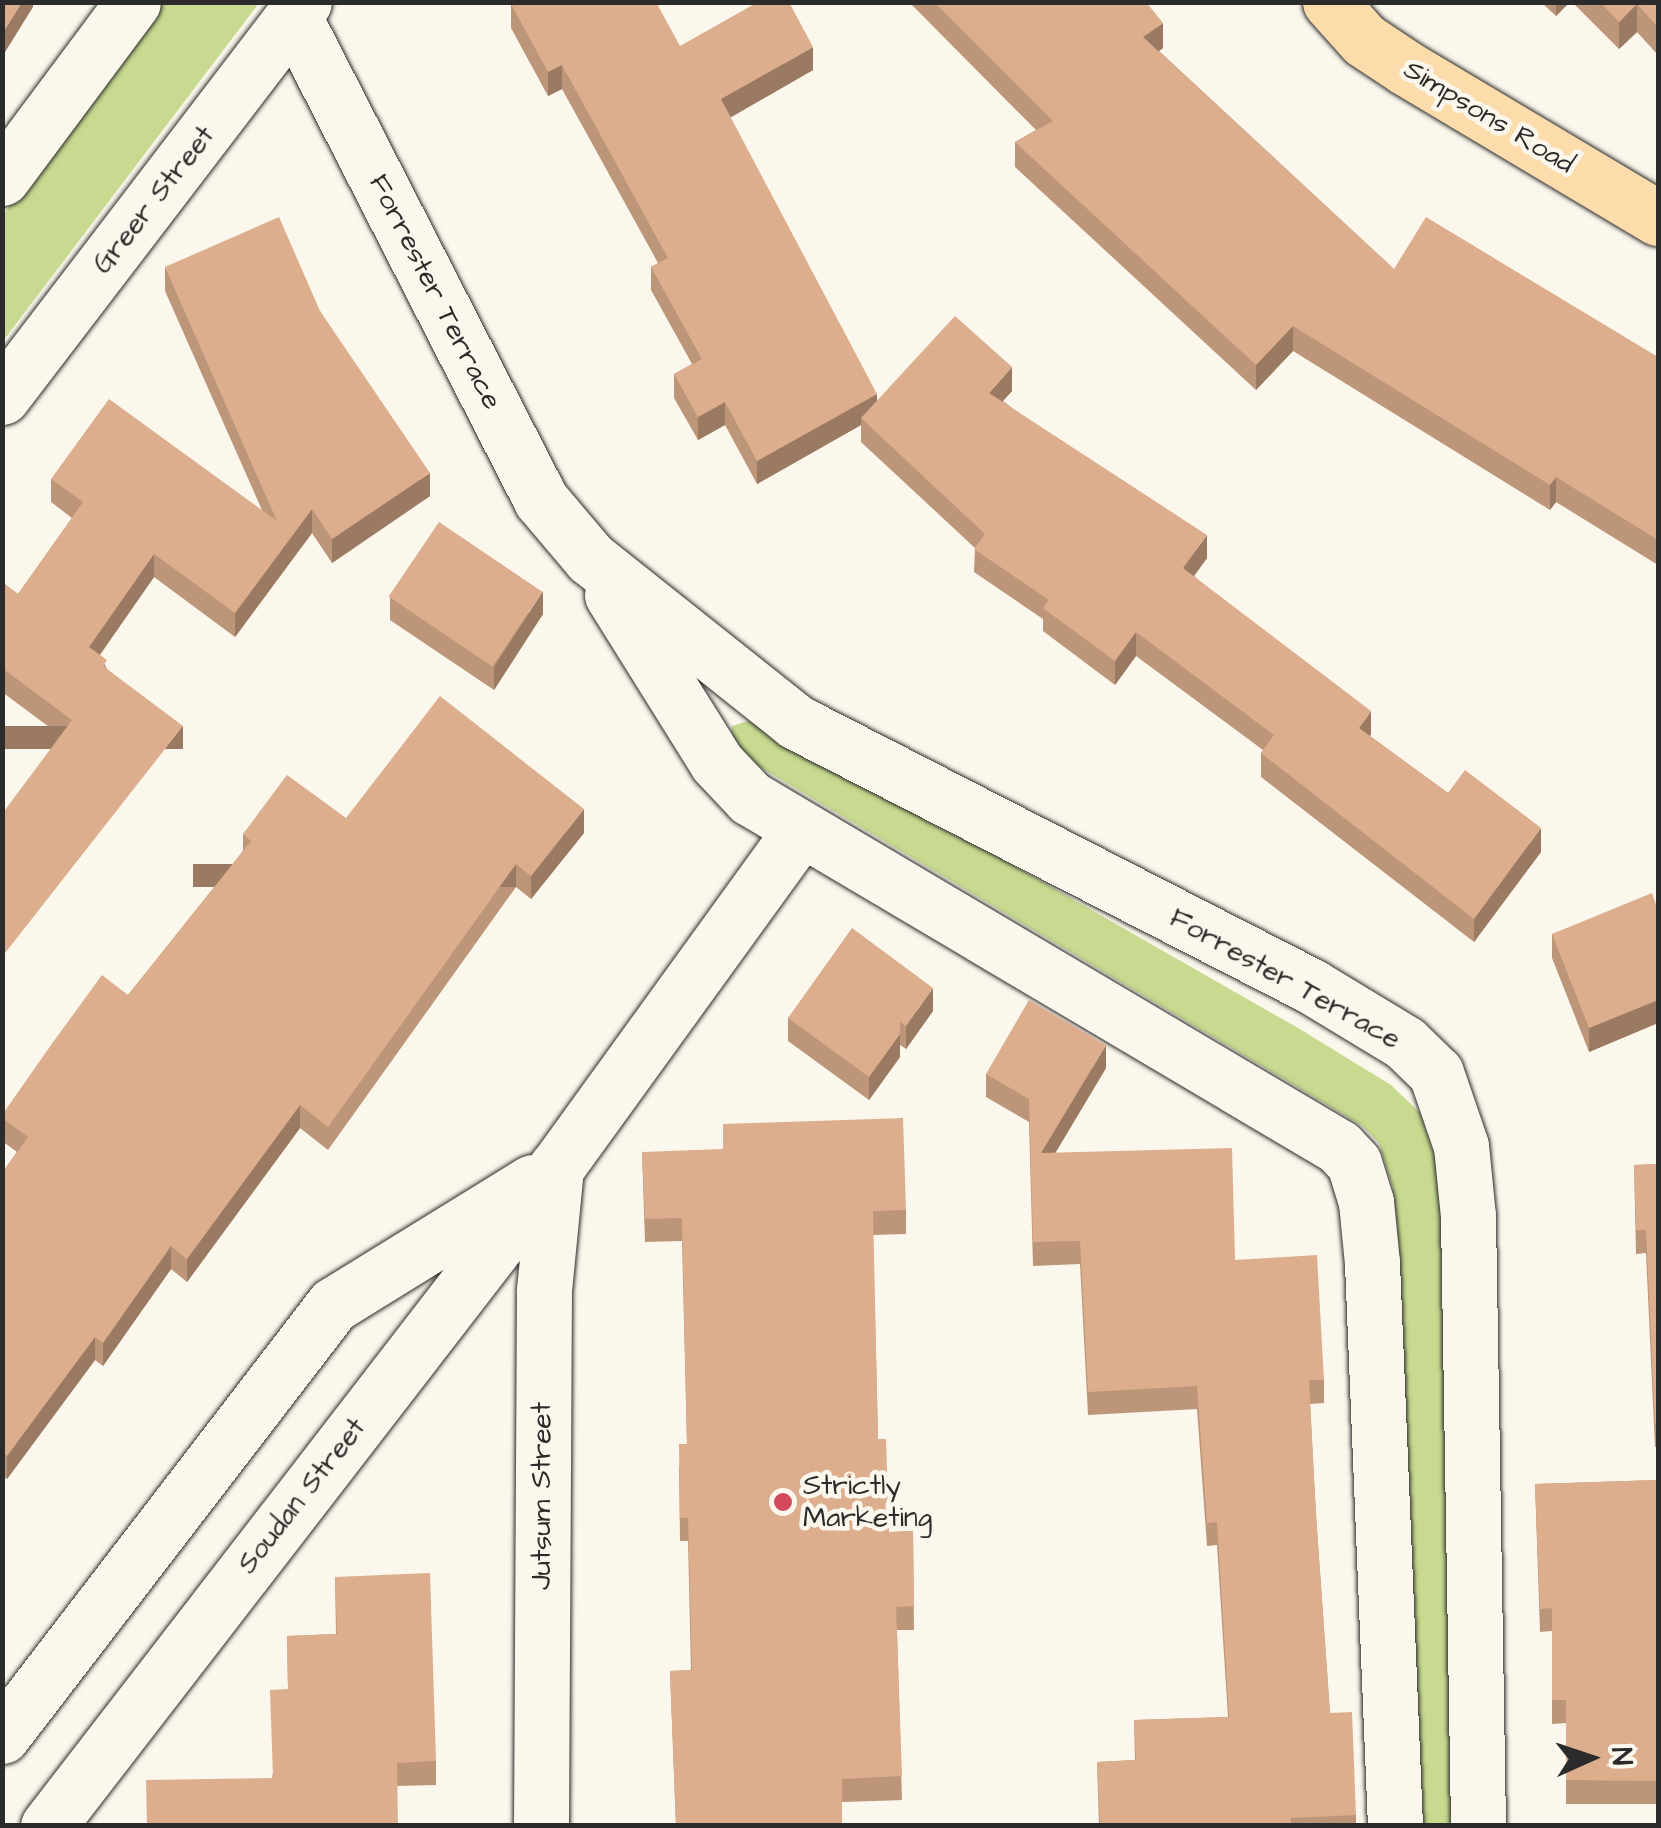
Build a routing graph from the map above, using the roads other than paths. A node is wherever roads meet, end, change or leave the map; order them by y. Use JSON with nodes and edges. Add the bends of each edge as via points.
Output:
{"nodes":[{"id":1,"x":132,"y":2,"type":"edge"},
{"id":2,"x":1330,"y":2,"type":"edge"},
{"id":3,"x":299,"y":10,"type":"edge"},
{"id":4,"x":2,"y":178,"type":"edge"},
{"id":5,"x":1658,"y":218,"type":"edge"},
{"id":6,"x":2,"y":396,"type":"edge"},
{"id":7,"x":590,"y":558,"type":"junction"},
{"id":8,"x":801,"y":830,"type":"junction"},
{"id":9,"x":556,"y":1168,"type":"junction"},
{"id":10,"x":2,"y":1736,"type":"edge"},
{"id":11,"x":48,"y":1826,"type":"edge"},
{"id":12,"x":541,"y":1826,"type":"edge"},
{"id":13,"x":1395,"y":1826,"type":"edge"},
{"id":14,"x":1478,"y":1826,"type":"edge"}],
"edges":[{"from":1,"to":4,"type":"street"},
{"from":2,"to":5,"type":"main road","name":"Simpsons Road","via":[[1364,40],[1406,68]]},
{"from":3,"to":6,"type":"street","name":"Greer Street"},
{"from":3,"to":7,"type":"street","name":"Forrester Terrace","via":[[542,500]]},
{"from":7,"to":8,"type":"street","name":"Forrester Terrace","via":[[727,776]]},
{"from":7,"to":14,"type":"street","name":"Forrester Terrace","via":[[807,729],[1311,986],[1405,1042],[1436,1073],[1461,1146],[1468,1216]]},
{"from":8,"to":9,"type":"street","name":"Soudan Street"},
{"from":8,"to":13,"type":"street","name":"Forrester Terrace","via":[[1339,1147],[1360,1171],[1372,1263]]},
{"from":9,"to":10,"type":"street","name":"Soudan Street","via":[[333,1305]]},
{"from":9,"to":11,"type":"street","name":"Soudan Street"},
{"from":9,"to":12,"type":"street","name":"Jutsum Street","via":[[544,1290]]}]}
